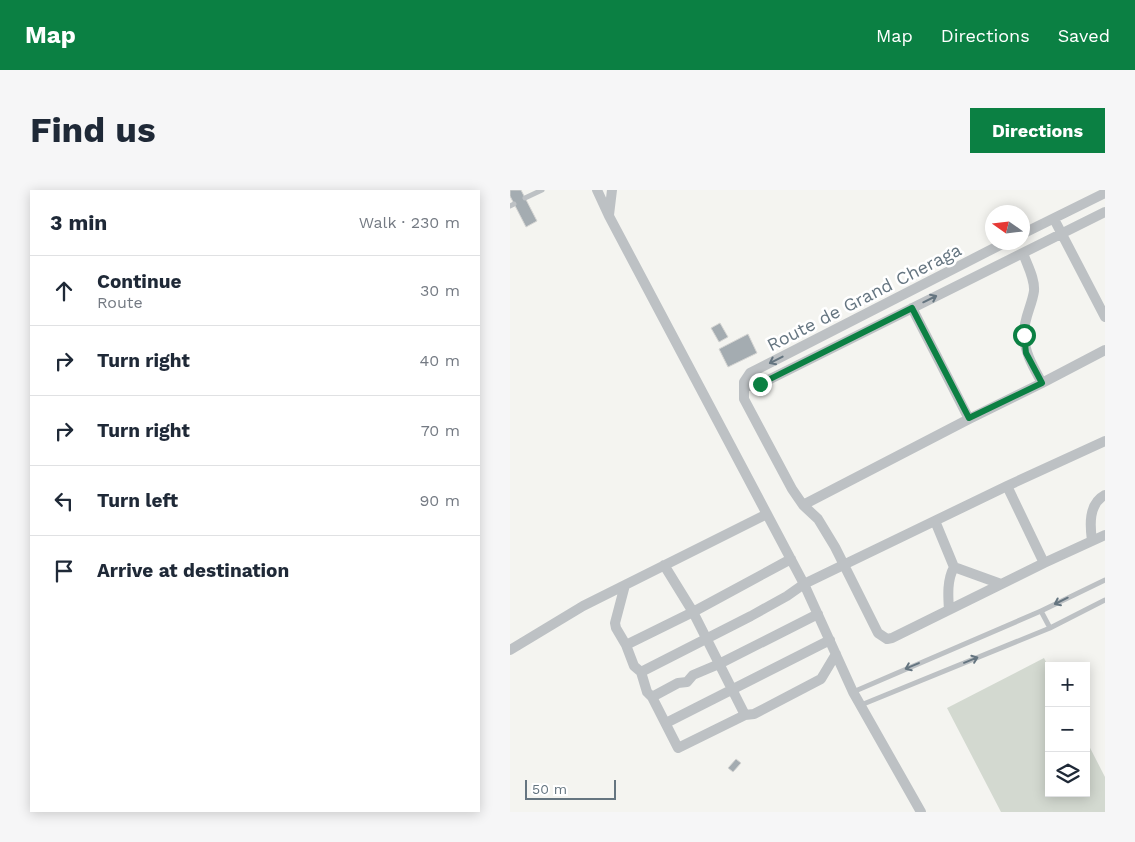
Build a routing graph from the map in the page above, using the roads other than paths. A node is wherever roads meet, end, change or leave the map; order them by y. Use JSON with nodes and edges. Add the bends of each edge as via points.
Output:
{"nodes":[{"id":1,"x":542,"y":190,"type":"edge"},
{"id":2,"x":597,"y":190,"type":"edge"},
{"id":3,"x":612,"y":190,"type":"edge"},
{"id":4,"x":1105,"y":193,"type":"edge"},
{"id":5,"x":525,"y":198,"type":"dead end"},
{"id":6,"x":1105,"y":212,"type":"edge"},
{"id":7,"x":609,"y":216,"type":"junction"},
{"id":8,"x":1054,"y":219,"type":"junction"},
{"id":9,"x":1030,"y":230,"type":"edge"},
{"id":10,"x":1062,"y":234,"type":"junction"},
{"id":11,"x":990,"y":250,"type":"edge"},
{"id":12,"x":1022,"y":253,"type":"junction"},
{"id":13,"x":912,"y":308,"type":"junction"},
{"id":14,"x":1105,"y":317,"type":"edge"},
{"id":15,"x":1105,"y":350,"type":"edge"},
{"id":16,"x":1042,"y":383,"type":"junction"},
{"id":17,"x":744,"y":386,"type":"junction"},
{"id":18,"x":969,"y":418,"type":"junction"},
{"id":19,"x":1105,"y":442,"type":"edge"},
{"id":20,"x":1007,"y":486,"type":"junction"},
{"id":21,"x":1105,"y":496,"type":"edge"},
{"id":22,"x":804,"y":506,"type":"junction"},
{"id":23,"x":767,"y":514,"type":"junction"},
{"id":24,"x":935,"y":522,"type":"junction"},
{"id":25,"x":1105,"y":534,"type":"edge"},
{"id":26,"x":1092,"y":541,"type":"junction"},
{"id":27,"x":791,"y":559,"type":"junction"},
{"id":28,"x":1044,"y":563,"type":"junction"},
{"id":29,"x":664,"y":565,"type":"junction"},
{"id":30,"x":845,"y":566,"type":"junction"},
{"id":31,"x":954,"y":567,"type":"junction"},
{"id":32,"x":1105,"y":580,"type":"edge"},
{"id":33,"x":804,"y":584,"type":"junction"},
{"id":34,"x":1001,"y":584,"type":"junction"},
{"id":35,"x":625,"y":585,"type":"junction"},
{"id":36,"x":1105,"y":600,"type":"edge"},
{"id":37,"x":949,"y":610,"type":"junction"},
{"id":38,"x":1041,"y":611,"type":"junction"},
{"id":39,"x":693,"y":612,"type":"junction"},
{"id":40,"x":818,"y":614,"type":"junction"},
{"id":41,"x":1050,"y":628,"type":"junction"},
{"id":42,"x":706,"y":638,"type":"junction"},
{"id":43,"x":830,"y":640,"type":"junction"},
{"id":44,"x":626,"y":645,"type":"junction"},
{"id":45,"x":510,"y":650,"type":"edge"},
{"id":46,"x":836,"y":654,"type":"junction"},
{"id":47,"x":719,"y":664,"type":"junction"},
{"id":48,"x":641,"y":672,"type":"junction"},
{"id":49,"x":732,"y":689,"type":"junction"},
{"id":50,"x":853,"y":692,"type":"junction"},
{"id":51,"x":652,"y":697,"type":"junction"},
{"id":52,"x":861,"y":705,"type":"junction"},
{"id":53,"x":745,"y":715,"type":"junction"},
{"id":54,"x":666,"y":722,"type":"junction"},
{"id":55,"x":921,"y":812,"type":"edge"}],
"edges":[{"from":1,"to":5,"type":"lane"},
{"from":2,"to":7,"type":"street"},
{"from":3,"to":7,"type":"street"},
{"from":4,"to":8,"type":"street"},
{"from":6,"to":10,"type":"street"},
{"from":7,"to":23,"type":"street"},
{"from":8,"to":9,"type":"street"},
{"from":8,"to":10,"type":"street"},
{"from":10,"to":12,"type":"street"},
{"from":10,"to":14,"type":"street"},
{"from":11,"to":17,"type":"street","name":"Route de Grand Cheraga","one_way":true,"via":[[750,373]]},
{"from":13,"to":12,"type":"street","one_way":true},
{"from":12,"to":16,"type":"street","via":[[1034,291],[1024,324],[1026,353]]},
{"from":13,"to":17,"type":"street","via":[[760,384]]},
{"from":13,"to":18,"type":"street"},
{"from":15,"to":16,"type":"street"},
{"from":16,"to":18,"type":"street"},
{"from":17,"to":22,"type":"street","via":[[745,403]]},
{"from":18,"to":22,"type":"street"},
{"from":19,"to":20,"type":"street"},
{"from":20,"to":24,"type":"street"},
{"from":20,"to":28,"type":"street"},
{"from":21,"to":26,"type":"street","via":[[1096,504],[1092,514]]},
{"from":22,"to":30,"type":"street","via":[[818,519]]},
{"from":23,"to":27,"type":"street"},
{"from":23,"to":29,"type":"street"},
{"from":24,"to":30,"type":"street"},
{"from":24,"to":31,"type":"street"},
{"from":25,"to":26,"type":"street"},
{"from":26,"to":28,"type":"street"},
{"from":27,"to":33,"type":"street"},
{"from":27,"to":39,"type":"street"},
{"from":28,"to":34,"type":"street"},
{"from":29,"to":35,"type":"street"},
{"from":29,"to":39,"type":"street"},
{"from":30,"to":33,"type":"street"},
{"from":30,"to":37,"type":"street","via":[[878,633],[887,639]]},
{"from":31,"to":34,"type":"street"},
{"from":31,"to":37,"type":"street","via":[[948,588]]},
{"from":32,"to":38,"type":"lane","one_way":true},
{"from":33,"to":40,"type":"street"},
{"from":33,"to":42,"type":"street"},
{"from":34,"to":37,"type":"street"},
{"from":35,"to":44,"type":"street","via":[[615,623]]},
{"from":35,"to":45,"type":"street","via":[[582,606]]},
{"from":36,"to":41,"type":"lane"},
{"from":38,"to":41,"type":"lane"},
{"from":38,"to":50,"type":"lane","one_way":true},
{"from":39,"to":42,"type":"street"},
{"from":39,"to":44,"type":"street"},
{"from":40,"to":43,"type":"street"},
{"from":40,"to":47,"type":"street"},
{"from":52,"to":41,"type":"lane","one_way":true},
{"from":42,"to":47,"type":"street"},
{"from":42,"to":48,"type":"street"},
{"from":43,"to":46,"type":"street"},
{"from":43,"to":49,"type":"street"},
{"from":44,"to":48,"type":"street","via":[[634,666]]},
{"from":46,"to":50,"type":"street"},
{"from":46,"to":53,"type":"street","via":[[821,679],[754,714]]},
{"from":47,"to":49,"type":"street"},
{"from":47,"to":51,"type":"street"},
{"from":48,"to":51,"type":"street","via":[[647,692]]},
{"from":49,"to":53,"type":"street"},
{"from":49,"to":54,"type":"street"},
{"from":50,"to":52,"type":"street"},
{"from":51,"to":54,"type":"street"},
{"from":52,"to":55,"type":"street"},
{"from":53,"to":54,"type":"street","via":[[678,748]]}]}
